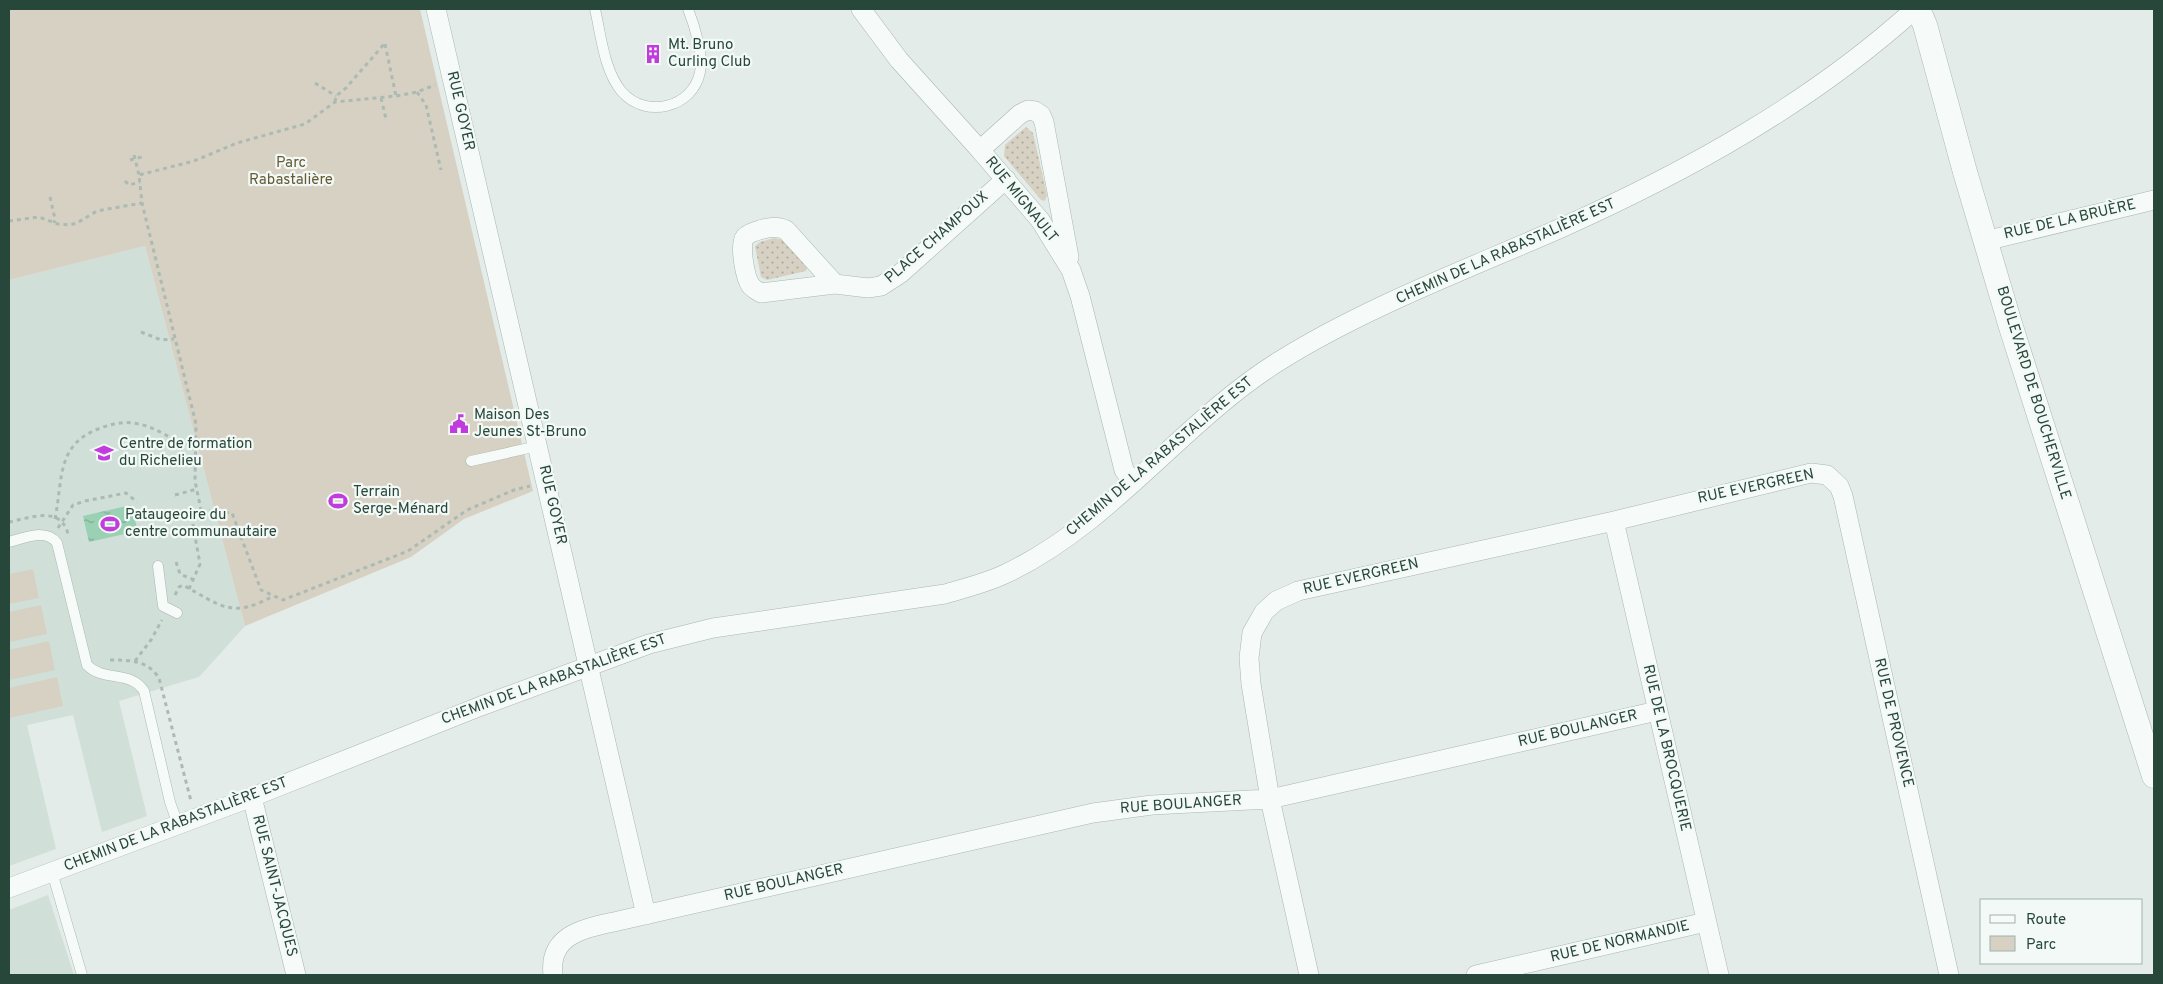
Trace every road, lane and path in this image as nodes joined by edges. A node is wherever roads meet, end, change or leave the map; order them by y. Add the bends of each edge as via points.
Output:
1 (436, 9) edge
2 (595, 9) edge
3 (688, 9) edge
4 (862, 9) edge
5 (1917, 9) edge
6 (315, 83) dead end
7 (440, 83) dead end
8 (417, 92) junction
9 (336, 96) junction
10 (396, 96) junction
11 (381, 98) junction
12 (335, 102) junction
13 (386, 119) dead end
14 (980, 150) junction
15 (134, 157) junction
16 (142, 157) dead end
17 (130, 160) dead end
18 (441, 170) dead end
19 (139, 175) junction
20 (1006, 179) junction
21 (125, 181) dead end
22 (140, 182) junction
23 (50, 198) dead end
24 (2154, 200) edge
25 (142, 203) junction
26 (9, 221) edge
27 (54, 222) junction
28 (1985, 241) junction
29 (1071, 270) junction
30 (835, 284) junction
31 (141, 332) dead end
32 (174, 339) junction
33 (196, 445) junction
34 (538, 446) junction
35 (471, 462) dead end
36 (1828, 475) joint
37 (1133, 483) junction
38 (533, 485) dead end
39 (197, 490) junction
40 (175, 495) dead end
41 (137, 502) dead end
42 (201, 510) junction
43 (56, 518) junction
44 (1614, 521) junction
45 (9, 522) edge
46 (62, 522) junction
47 (52, 537) junction
48 (70, 540) dead end
49 (9, 542) edge
50 (176, 562) dead end
51 (158, 566) dead end
52 (194, 580) junction
53 (189, 589) dead end
54 (195, 592) dead end
55 (273, 596) junction
56 (177, 613) dead end
57 (106, 660) dead end
58 (589, 666) junction
59 (1657, 710) junction
60 (2154, 776) edge
61 (252, 797) junction
62 (1270, 799) junction
63 (191, 801) dead end
64 (178, 825) junction
65 (52, 872) junction
66 (9, 888) edge
67 (646, 915) junction
68 (1706, 922) junction
69 (82, 975) edge
70 (296, 975) edge
71 (552, 975) edge
72 (1309, 975) edge
73 (1476, 975) edge
74 (1719, 975) edge
75 (1949, 975) edge

1 - 34 street, RUE GOYER
2 - 3 lane via 608,64 618,87 634,101 654,108 680,101 698,79 701,58
4 - 14 street, RUE MIGNAULT via 899,60
5 - 28 street, BOULEVARD DE BOUCHERVILLE via 1925,25
5 - 37 street, CHEMIN DE LA RABASTALIÈRE EST via 1806,94 1698,162 1631,196 1401,298 1287,356 1223,401
6 - 9 path
7 - 8 path
8 - 10 path
8 - 18 path via 426,105
9 - 10 path via 385,43
9 - 12 path
10 - 11 path
11 - 12 path
11 - 13 path
12 - 19 path via 305,124 237,143 194,161
14 - 20 street, RUE MIGNAULT
14 - 29 street via 1024,112 1035,110 1041,115
15 - 16 path
15 - 17 path
15 - 19 path
19 - 22 path
20 - 29 street, RUE MIGNAULT via 1040,220
20 - 30 street, PLACE CHAMPOUX via 890,281 868,288
21 - 22 path via 129,185
22 - 25 path
23 - 27 path
24 - 28 street, RUE DE LA BRUÈRE
25 - 27 path via 97,212 68,225
25 - 32 path
26 - 27 path via 39,217
28 - 60 street, BOULEVARD DE BOUCHERVILLE
29 - 37 street, RUE MIGNAULT via 1088,324 1124,470
30 - 30 street, PLACE CHAMPOUX via 783,228 752,232 744,240 742,251 748,278 757,291 765,294
31 - 32 path via 161,340
32 - 33 path via 196,424
33 - 39 path
33 - 43 path via 126,422 84,435 68,451
34 - 35 lane
34 - 58 street, RUE GOYER
36 - 44 street, RUE EVERGREEN via 1810,473 1789,477
36 - 75 street, RUE DE PROVENCE via 1839,486 1843,496
37 - 58 street, CHEMIN DE LA RABASTALIÈRE EST via 1058,542 1014,569 980,584 929,597 691,632
38 - 55 path via 467,510 408,551 282,600
39 - 40 path
39 - 42 path
41 - 46 path via 126,493 85,501 73,506
42 - 52 path via 191,514 200,558
42 - 55 path via 232,513 261,590
43 - 45 path via 40,515
43 - 46 path
43 - 47 path
44 - 59 street, RUE DE LA BROCQUERIE
44 - 62 street, RUE EVERGREEN via 1298,591 1276,601 1255,626 1249,650 1251,684
46 - 47 path
46 - 48 path
47 - 49 lane via 40,535
47 - 64 lane via 59,547 87,665 98,673 130,678 144,691
50 - 52 path via 180,574
51 - 56 lane via 163,606
52 - 53 path
54 - 55 path via 237,610
57 - 63 path via 140,662 160,678
58 - 61 street, CHEMIN DE LA RABASTALIÈRE EST
58 - 67 street, RUE GOYER
59 - 62 street, RUE BOULANGER
59 - 68 street, RUE DE LA BROCQUERIE
61 - 64 street, CHEMIN DE LA RABASTALIÈRE EST
61 - 70 street, RUE SAINT-JACQUES
62 - 67 street, RUE BOULANGER via 1152,805 1092,813
62 - 72 street, RUE EVERGREEN
64 - 65 street, CHEMIN DE LA RABASTALIÈRE EST
65 - 66 street, CHEMIN DE LA RABASTALIÈRE EST
65 - 69 lane
67 - 71 street, RUE BOULANGER via 572,934 555,953
68 - 73 street, RUE DE NORMANDIE
68 - 74 street, RUE DE LA BROCQUERIE

